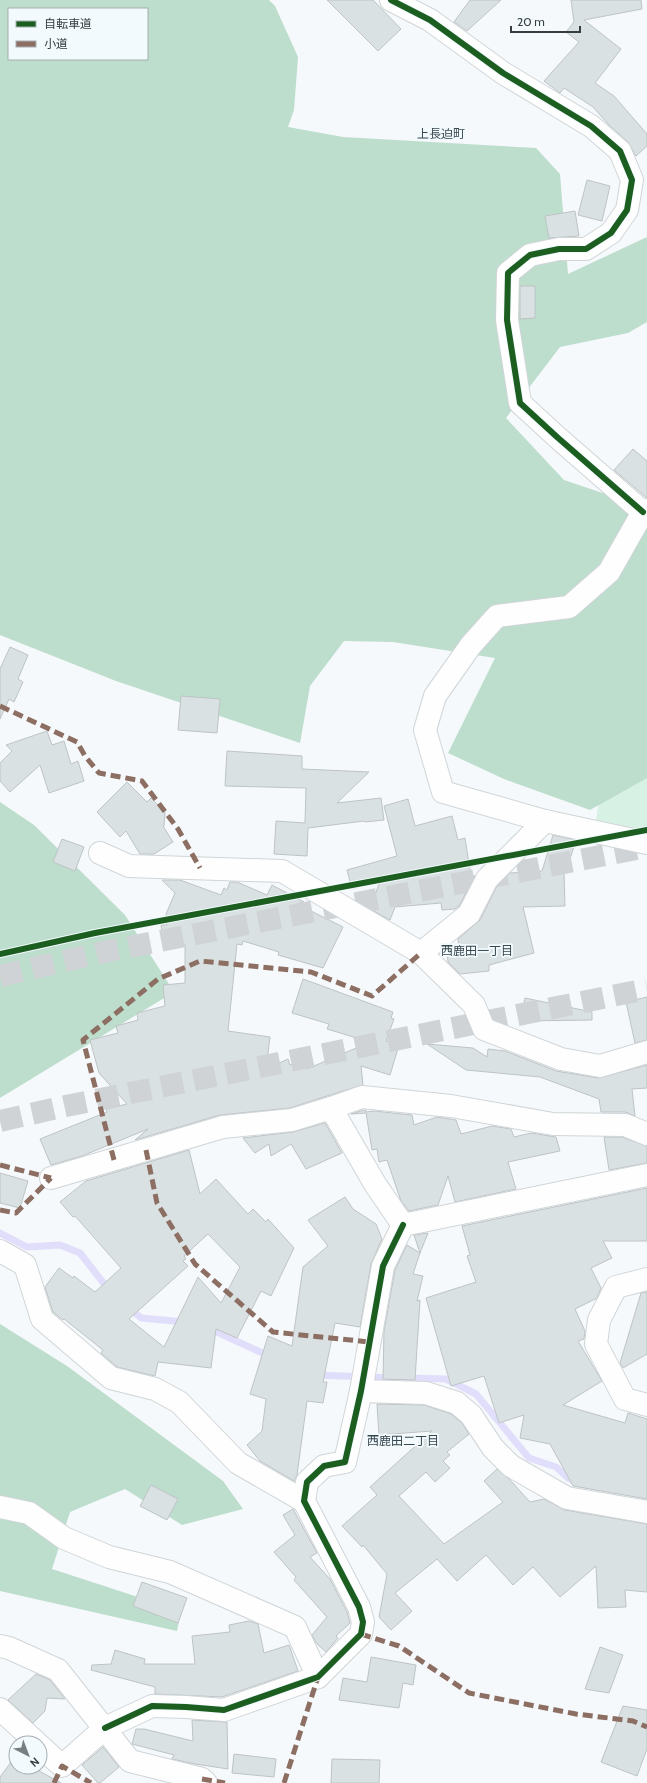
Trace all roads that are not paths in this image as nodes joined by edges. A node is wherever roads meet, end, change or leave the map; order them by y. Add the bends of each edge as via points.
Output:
1 (391, 0) edge
2 (645, 511) edge
3 (545, 821) junction
4 (647, 843) edge
5 (100, 853) dead end
6 (421, 953) junction
7 (647, 1052) edge
8 (331, 1108) junction
9 (647, 1134) edge
10 (647, 1175) edge
11 (51, 1178) dead end
12 (403, 1225) junction
13 (0, 1251) edge
14 (647, 1279) edge
15 (361, 1391) junction
16 (647, 1405) edge
17 (304, 1501) junction
18 (0, 1507) edge
19 (647, 1512) edge
20 (0, 1646) edge
21 (318, 1677) junction
22 (0, 1709) edge
23 (105, 1728) junction
24 (28, 1735) edge
25 (48, 1753) edge
26 (206, 1783) edge

1 - 2 street via 430,20 503,73 591,126 620,151 632,180 627,210 611,233 586,249 560,249 530,255 508,274 507,320 520,403
2 - 3 street via 609,572 569,607 498,616 471,645 436,696 431,709 425,730 444,792
3 - 4 street
3 - 6 street via 487,879 469,914
5 - 6 street via 129,866 282,871
6 - 7 street via 474,1005 484,1029 561,1059 600,1066
8 - 9 street via 362,1097 451,1106 553,1124 624,1124
8 - 11 street via 292,1120 223,1127
8 - 12 street via 375,1184
10 - 12 street
12 - 15 street via 383,1266
13 - 17 street via 25,1265 42,1319 111,1378 155,1389 179,1402 238,1463
14 - 16 street via 616,1288 599,1320 596,1344 626,1399
15 - 17 street via 345,1462 324,1466 306,1482
15 - 19 street via 426,1393 457,1403 471,1415 493,1448 511,1466 567,1498
17 - 21 street via 359,1607 363,1622 361,1634
18 - 21 street via 29,1513 64,1538 109,1557 170,1572 294,1627
20 - 23 street via 58,1670
21 - 23 street via 224,1710 152,1706
22 - 24 street
23 - 25 street via 62,1766
23 - 26 street via 130,1760 202,1779

